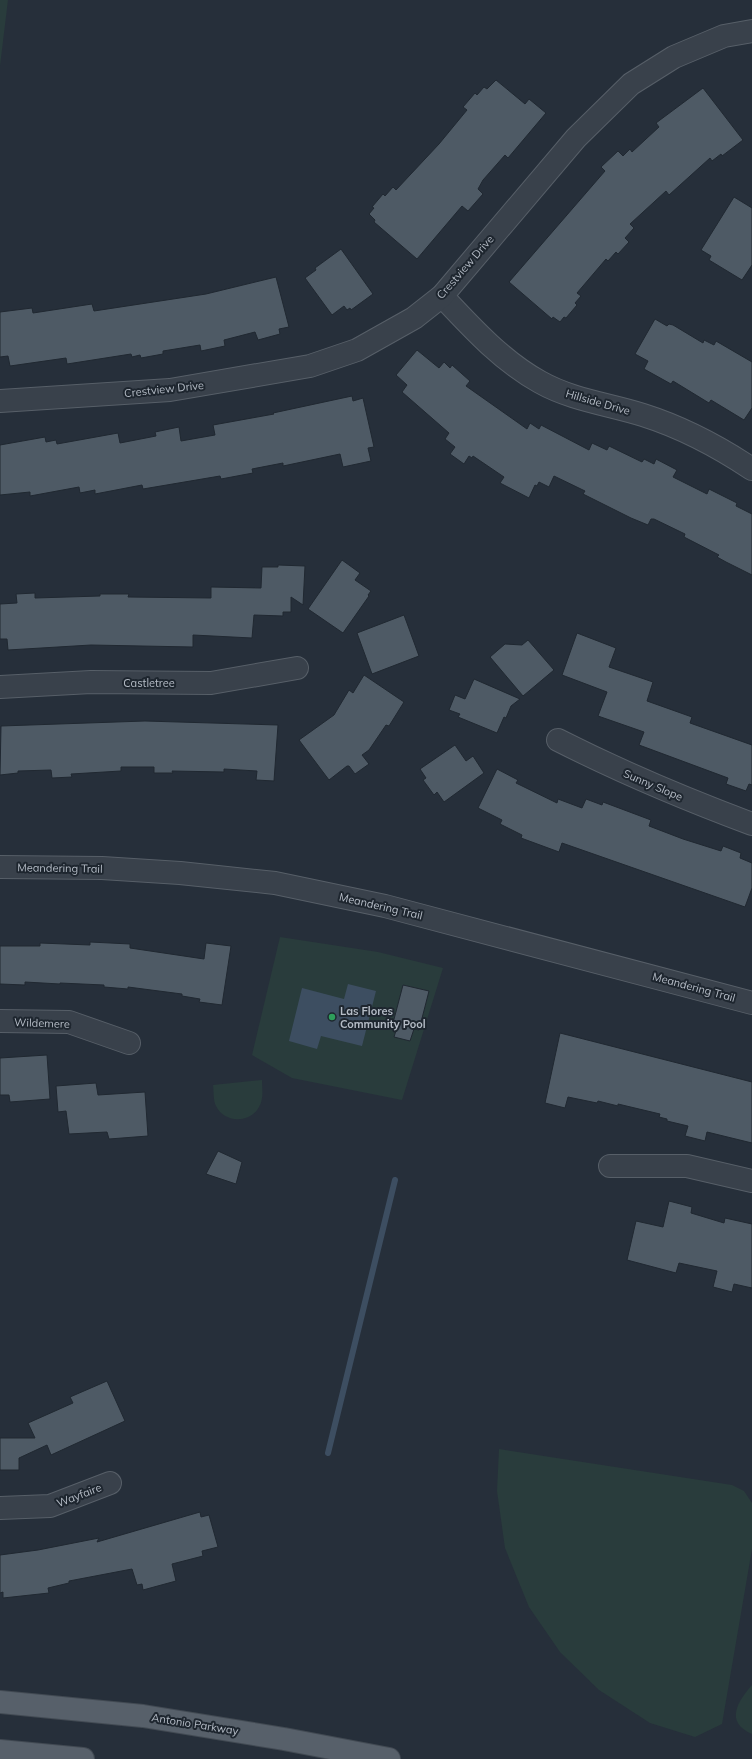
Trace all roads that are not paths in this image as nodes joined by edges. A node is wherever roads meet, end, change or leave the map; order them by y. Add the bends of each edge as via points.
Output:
1 (752, 31) edge
2 (442, 296) junction
3 (0, 401) edge
4 (752, 469) edge
5 (297, 668) dead end
6 (0, 687) edge
7 (558, 740) dead end
8 (752, 824) edge
9 (0, 867) edge
10 (752, 1002) edge
11 (0, 1021) edge
12 (129, 1043) dead end
13 (610, 1166) dead end
14 (752, 1181) edge
15 (110, 1483) dead end
16 (0, 1508) edge
17 (0, 1702) edge
18 (0, 1751) edge
19 (83, 1759) edge
20 (389, 1759) edge

1 - 2 street, Crestview Drive via 724,36 674,57 631,84 576,138
2 - 3 street, Crestview Drive via 414,318 357,350 310,366 170,390
2 - 4 street, Hillside Drive via 478,333 516,366 540,382 576,398 644,415 677,428
5 - 6 street, Castletree via 211,683 92,682
7 - 8 street, Sunny Slope via 681,797
9 - 10 street, Meandering Trail via 102,868 275,883 385,906
11 - 12 street, Wildemere via 69,1022
13 - 14 street via 687,1166
15 - 16 street, Wayfaire via 50,1506
17 - 20 main road, Antonio Parkway via 143,1716
18 - 19 main road

